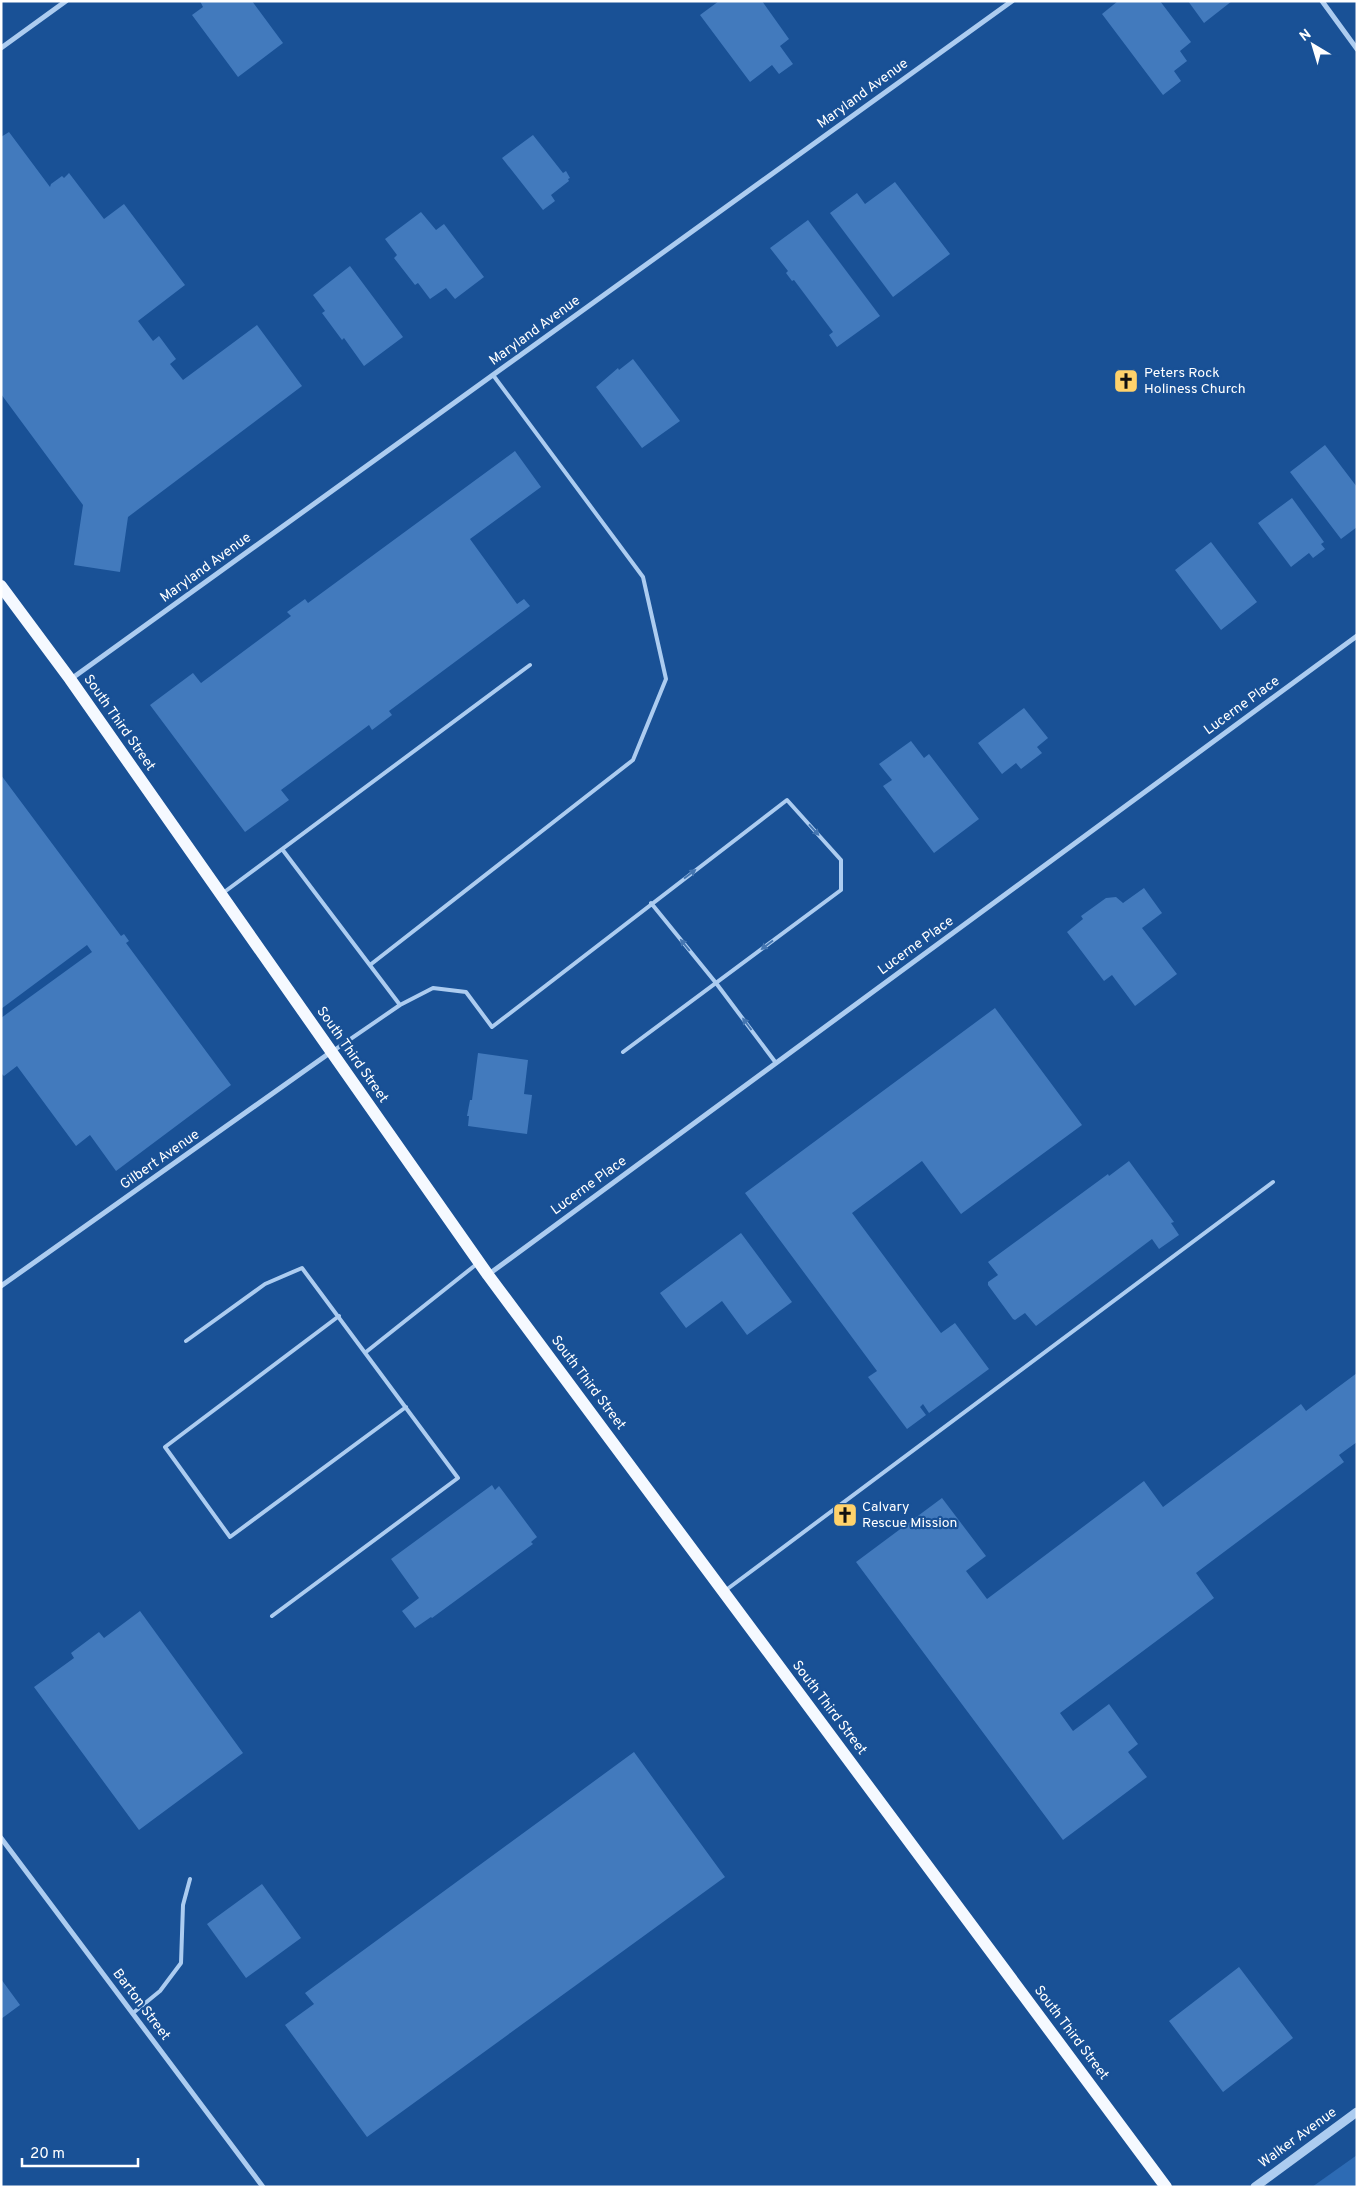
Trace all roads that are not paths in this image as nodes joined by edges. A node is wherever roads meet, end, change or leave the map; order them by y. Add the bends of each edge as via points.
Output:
1 (66, 1) edge
2 (1012, 1) edge
3 (1322, 1) edge
4 (1, 48) edge
5 (1357, 49) edge
6 (493, 375) junction
7 (1, 586) edge
8 (1357, 636) edge
9 (530, 665) dead end
10 (70, 679) junction
11 (282, 849) junction
12 (221, 895) junction
13 (651, 903) junction
14 (370, 965) junction
15 (716, 983) junction
16 (400, 1005) junction
17 (331, 1052) junction
18 (623, 1052) dead end
19 (776, 1063) junction
20 (1273, 1182) dead end
21 (480, 1262) junction
22 (488, 1274) junction
23 (1, 1286) edge
24 (339, 1316) junction
25 (186, 1341) dead end
26 (366, 1352) junction
27 (406, 1407) junction
28 (724, 1592) junction
29 (272, 1616) dead end
30 (1, 1838) edge
31 (190, 1879) dead end
32 (133, 2013) junction
33 (1357, 2112) edge
34 (263, 2187) edge
35 (1166, 2187) edge
36 (1255, 2187) edge

1 - 4 street
2 - 6 street, Maryland Avenue
3 - 5 street
6 - 10 street, Maryland Avenue
6 - 14 lane via 643,576 666,678 634,760
7 - 10 main road, South Third Street
8 - 19 street, Lucerne Place
9 - 11 lane
10 - 12 main road, South Third Street
11 - 12 lane
11 - 14 lane
12 - 17 main road, South Third Street
15 -> 13 lane
13 -> 15 lane via 787,800 841,860 841,890
13 - 16 lane via 492,1027 466,992 433,988
14 - 16 lane
15 - 18 lane
19 -> 15 lane
16 - 17 lane
17 - 21 main road, South Third Street
17 - 23 street, Gilbert Avenue
19 - 22 street, Lucerne Place
20 - 28 lane
21 - 22 main road, South Third Street
21 - 26 lane
22 - 28 main road, South Third Street
24 - 25 lane via 302,1268 265,1284
24 - 26 lane
24 - 27 lane via 164,1447 230,1536
26 - 27 lane
27 - 29 lane via 458,1478
28 - 35 main road, South Third Street
30 - 32 street, Barton Street
31 - 32 lane via 183,1905 181,1963 160,1992
32 - 34 street, Barton Street
33 - 36 street, Walker Avenue

